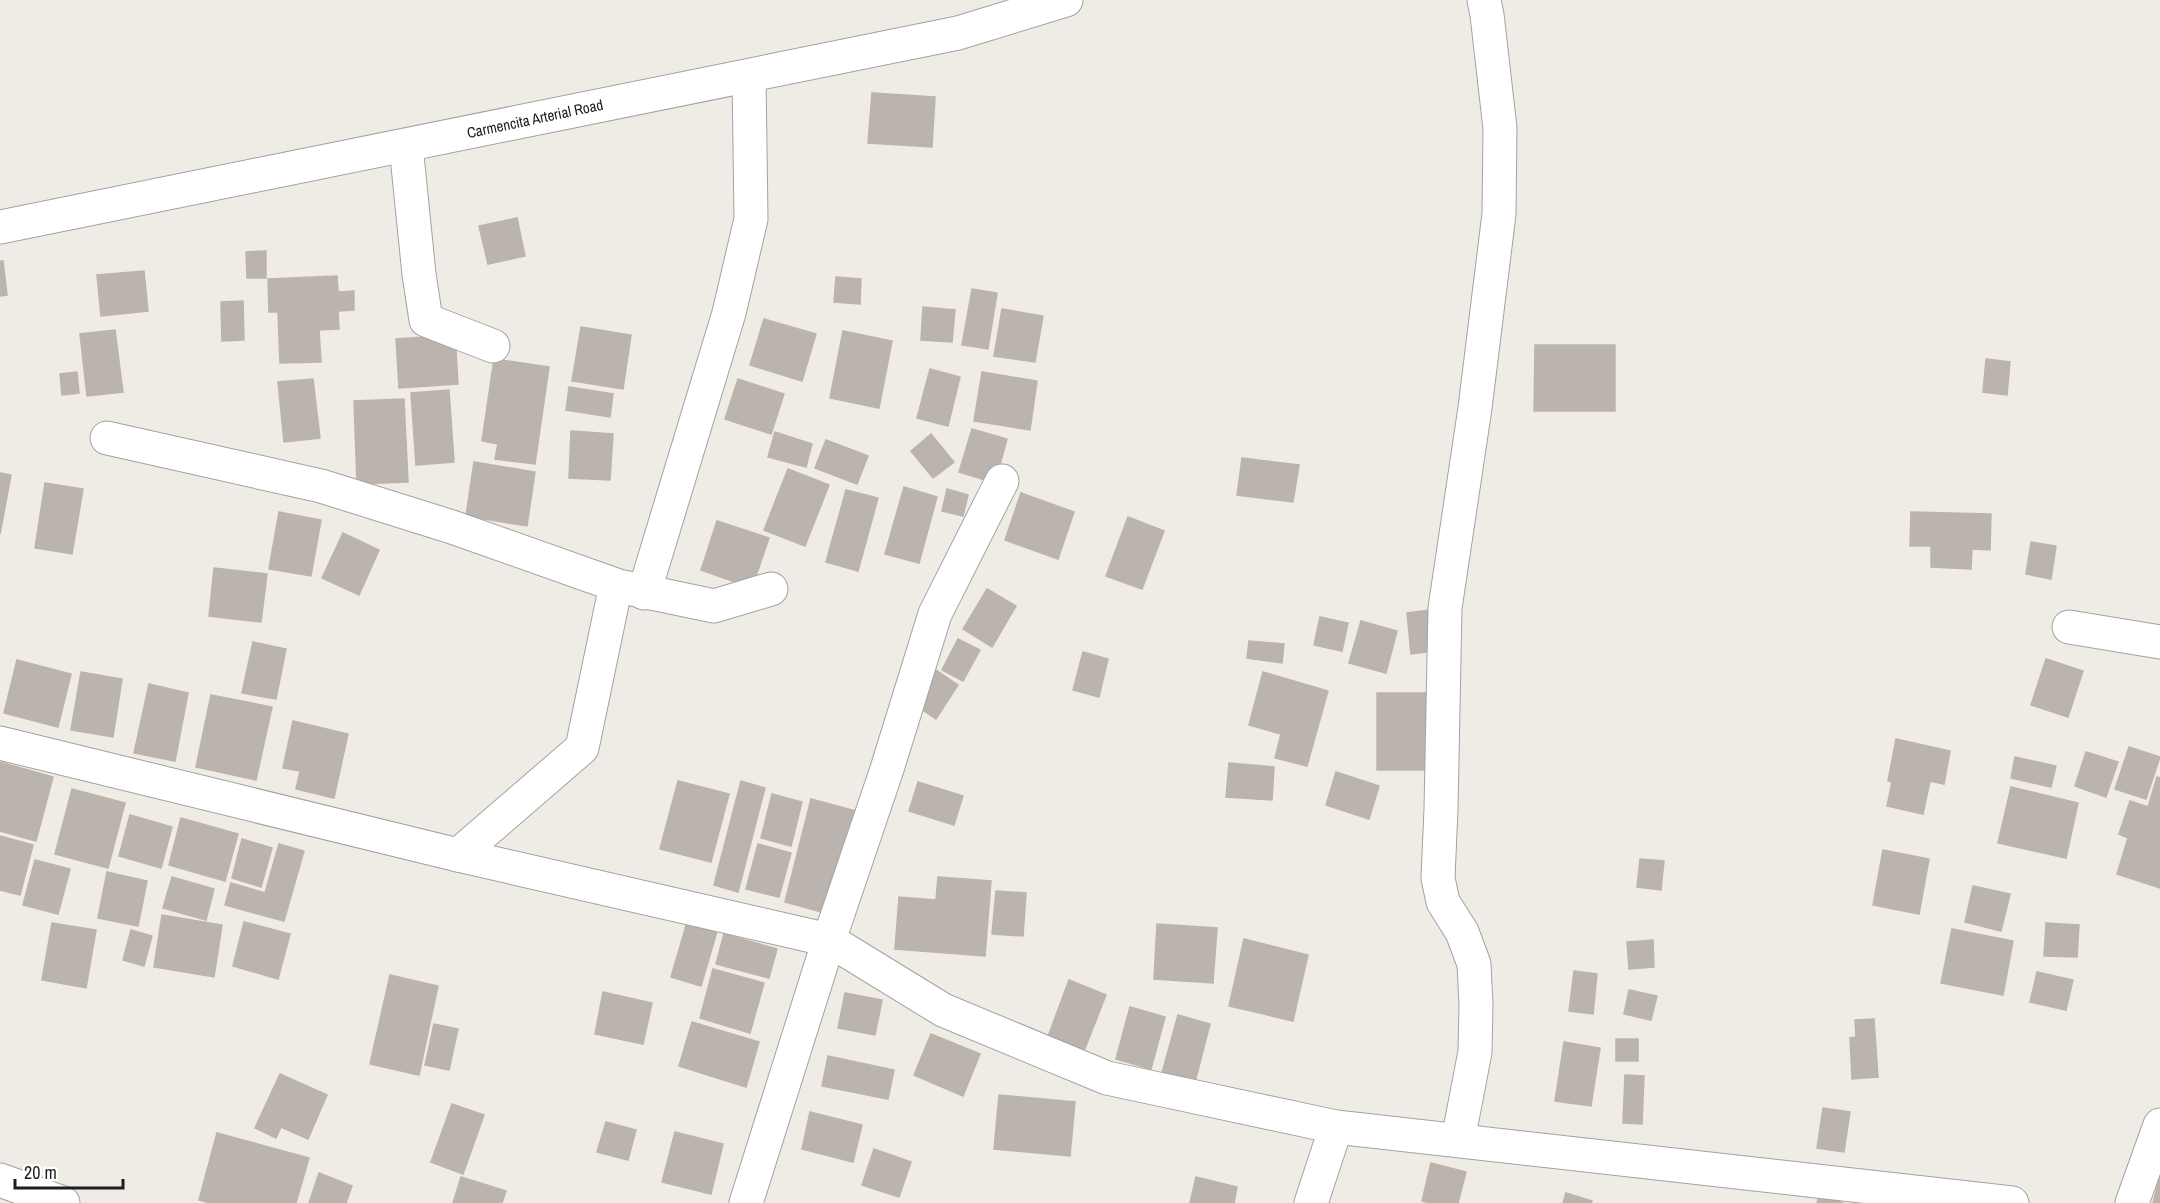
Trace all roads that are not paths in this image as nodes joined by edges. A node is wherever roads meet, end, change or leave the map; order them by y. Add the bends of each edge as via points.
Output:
1 (1066, 0) edge
2 (1484, 0) edge
3 (748, 76) junction
4 (406, 146) junction
5 (0, 227) edge
6 (493, 346) dead end
7 (107, 438) dead end
8 (1002, 481) dead end
9 (630, 589) junction
10 (771, 589) dead end
11 (2069, 627) dead end
12 (2160, 642) edge
13 (0, 743) edge
14 (458, 855) junction
15 (830, 940) junction
16 (2160, 1125) edge
17 (1335, 1127) junction
18 (1458, 1140) junction
19 (0, 1180) edge
20 (1793, 1191) edge
21 (63, 1203) edge
22 (746, 1203) edge
23 (1311, 1203) edge
24 (2012, 1203) edge
25 (2132, 1203) edge

1 - 3 street, Carmencita Arterial Road via 958,33
2 - 18 street via 1500,128 1499,214 1445,608 1438,878 1443,902 1462,932 1474,964 1475,1052
3 - 4 street, Carmencita Arterial Road
3 - 9 street via 751,219 729,313
4 - 5 street, Carmencita Arterial Road
4 - 6 street via 426,320
7 - 9 street via 321,486
8 - 15 street via 935,614
9 - 10 street via 714,606
9 - 14 street via 582,748
11 - 12 street
13 - 14 street
14 - 15 street
15 - 17 street via 943,1010 1107,1078
15 - 22 street
16 - 25 street
17 - 18 street
17 - 23 street
18 - 20 street
19 - 21 street
20 - 24 street

